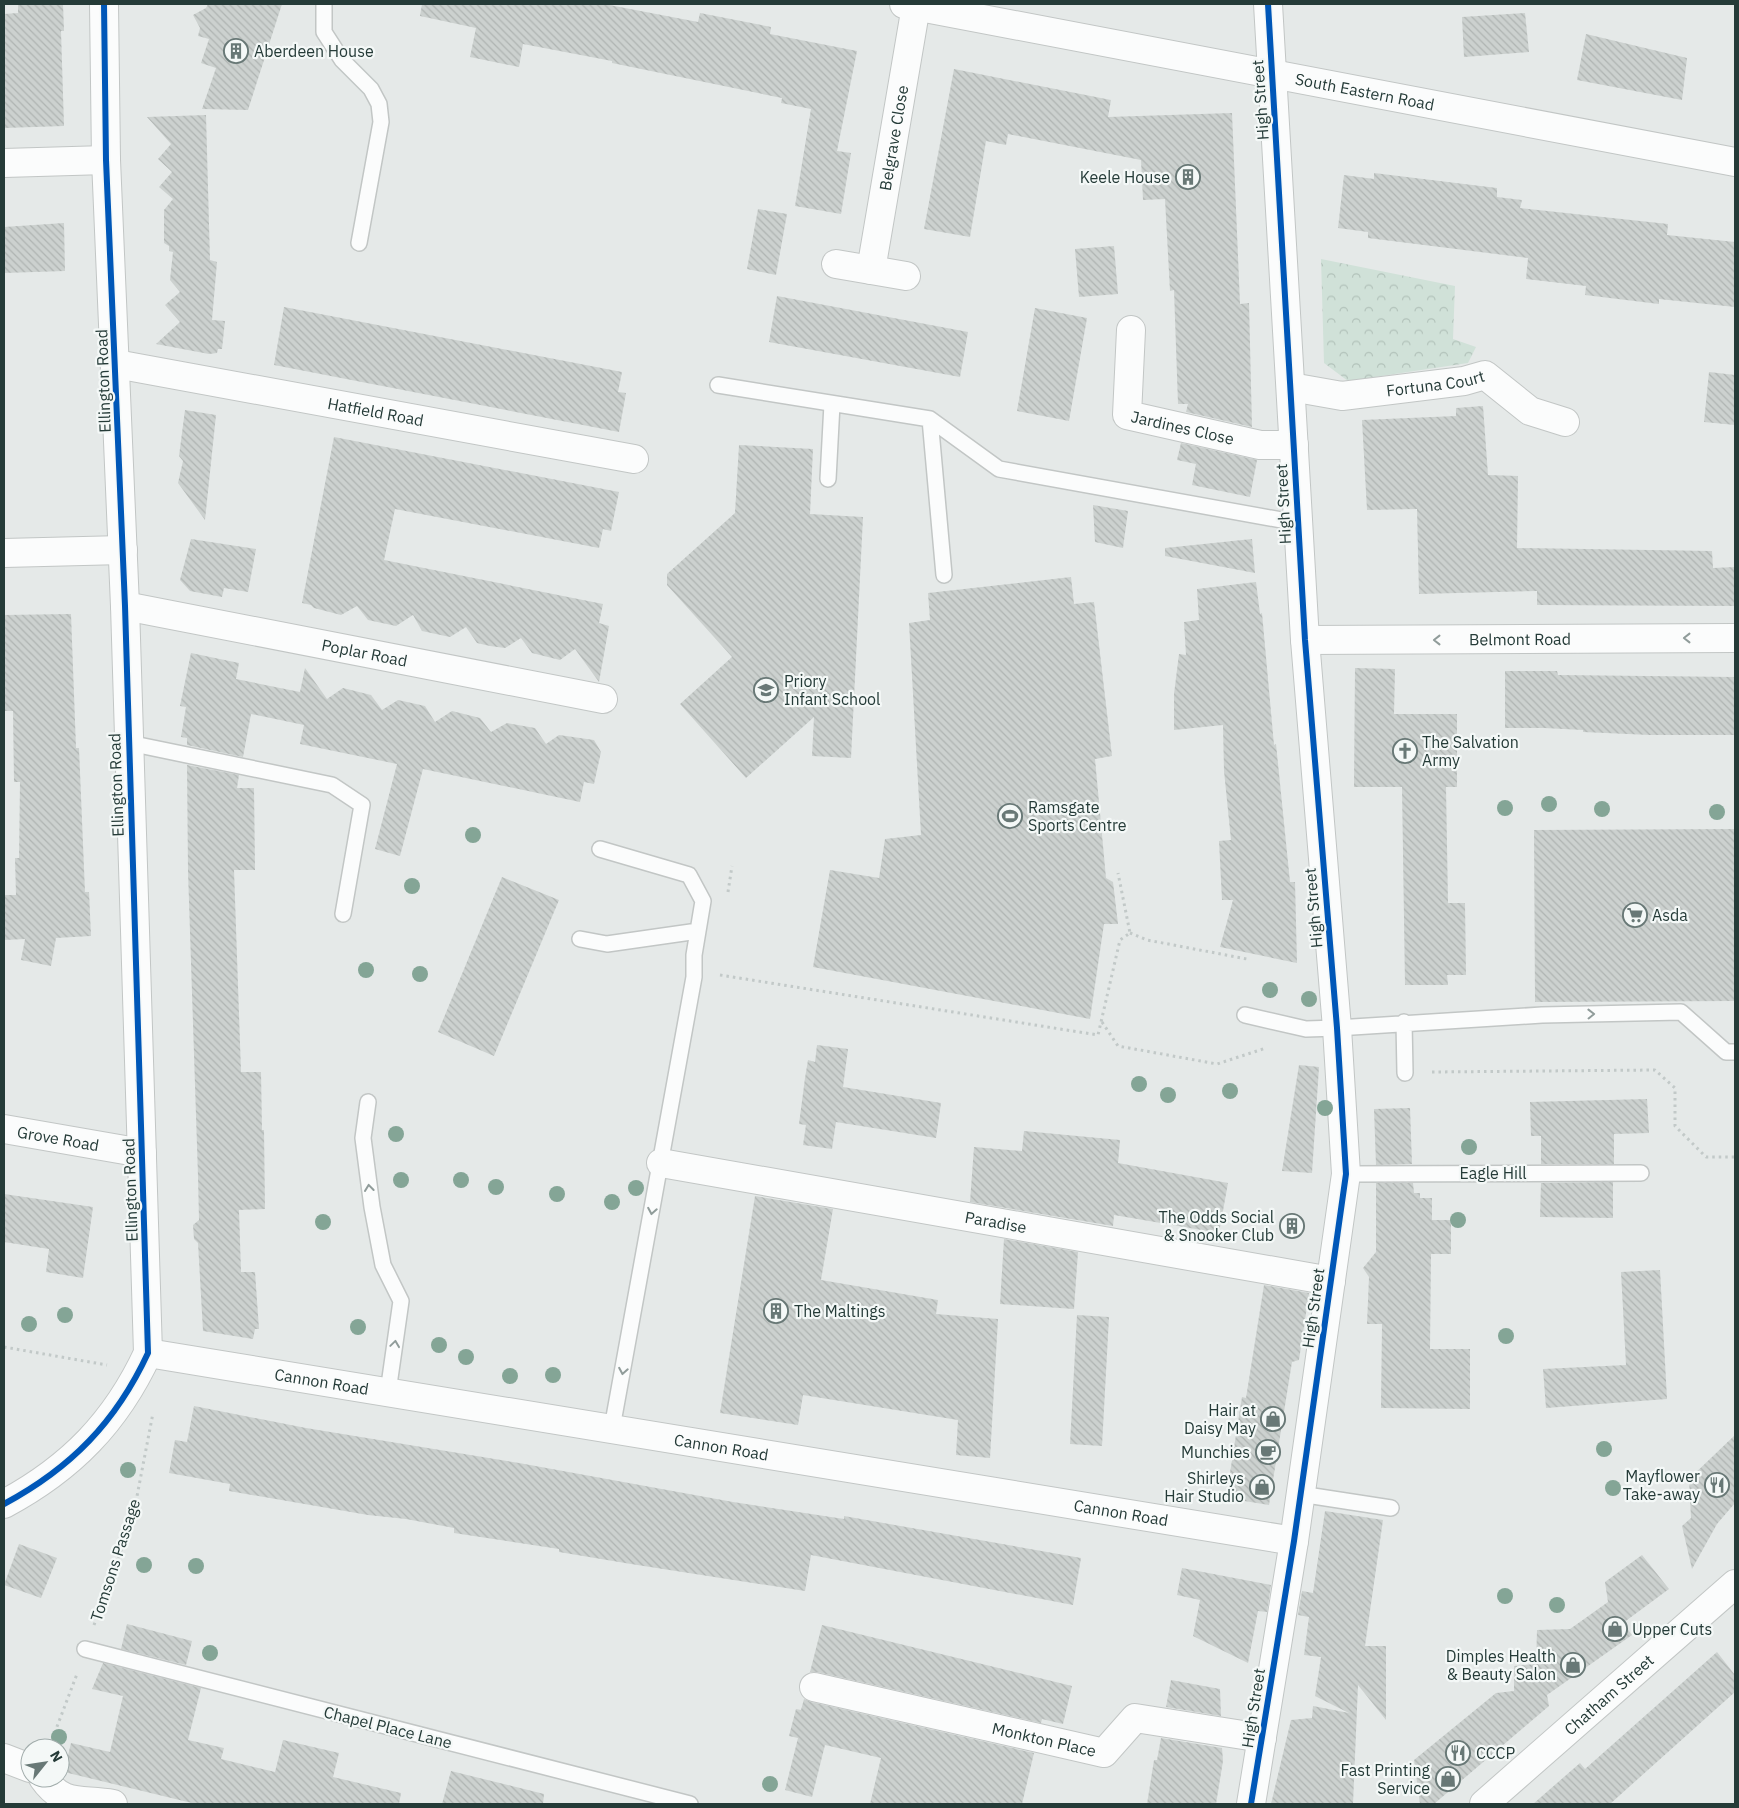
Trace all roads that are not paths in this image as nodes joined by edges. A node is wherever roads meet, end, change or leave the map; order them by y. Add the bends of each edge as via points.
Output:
1 (104, 4) edge
2 (324, 4) edge
3 (1268, 4) edge
4 (910, 5) edge
5 (1271, 74) junction
6 (106, 160) junction
7 (1735, 162) edge
8 (4, 163) edge
9 (359, 243) dead end
10 (836, 264) dead end
11 (871, 270) junction
12 (906, 276) dead end
13 (1131, 330) dead end
14 (116, 364) junction
15 (718, 385) dead end
16 (1291, 387) junction
17 (832, 404) junction
18 (930, 419) junction
19 (1566, 422) dead end
20 (1294, 446) junction
21 (634, 459) dead end
22 (828, 479) dead end
23 (1298, 523) junction
24 (123, 550) junction
25 (4, 553) edge
26 (944, 576) dead end
27 (125, 606) junction
28 (1735, 638) edge
29 (1305, 640) junction
30 (603, 699) dead end
31 (129, 743) junction
32 (600, 849) dead end
33 (343, 914) dead end
34 (698, 931) junction
35 (580, 938) dead end
36 (1245, 1015) dead end
37 (1404, 1022) junction
38 (1337, 1028) junction
39 (1731, 1052) edge
40 (1405, 1072) road end
41 (368, 1102) dead end
42 (4, 1129) edge
43 (142, 1153) junction
44 (661, 1163) junction
45 (1641, 1173) dead end
46 (1346, 1174) junction
47 (1331, 1281) junction
48 (144, 1362) junction
49 (388, 1392) junction
50 (612, 1428) junction
51 (1300, 1494) junction
52 (4, 1504) edge
53 (1391, 1508) dead end
54 (1294, 1541) junction
55 (1735, 1584) edge
56 (85, 1649) road end
57 (814, 1687) dead end
58 (1262, 1738) junction
59 (4, 1758) edge
60 (20, 1764) edge
61 (50, 1788) edge
62 (113, 1804) edge
63 (690, 1804) edge
64 (1251, 1804) edge
65 (1484, 1804) edge

1 - 6 street, Ellington Road
2 - 9 lane via 324,32 342,60 372,89 379,104 381,122
3 - 5 street, High Street
4 - 5 street, South Eastern Road
4 - 11 street, Belgrave Close
5 - 7 street, South Eastern Road
5 - 16 street, High Street
6 - 8 street
6 - 14 street, Ellington Road
10 - 11 street
11 - 12 street
13 - 20 street, Jardines Close via 1127,416 1260,445
14 - 21 street, Hatfield Road
14 - 24 street, Ellington Road
15 - 17 lane
16 - 19 street, Fortuna Court via 1342,396 1464,381 1485,375 1530,411
16 - 20 street, High Street
17 - 18 lane
17 - 22 lane
18 - 23 lane via 999,469
18 - 26 lane
20 - 23 street, High Street
23 - 29 street, High Street
24 - 25 street
24 - 27 street, Ellington Road
27 - 30 street, Poplar Road
27 - 31 street, Ellington Road
28 -> 29 street, Belmont Road
29 - 38 street, High Street
31 - 33 lane via 332,785 362,805
31 - 43 street, Ellington Road
32 - 34 lane via 689,875 703,901
34 - 35 lane via 607,944
34 - 44 lane via 694,977
36 - 38 lane via 1306,1028
37 - 38 lane
37 -> 39 lane via 1681,1012
37 - 40 lane
38 - 46 street, High Street
49 -> 41 lane via 401,1301 383,1265 372,1207 363,1138
42 - 43 street, Grove Road
43 - 48 street, Ellington Road
44 - 47 street, Paradise
44 -> 50 lane
45 - 46 lane, Eagle Hill
46 - 47 street, High Street
47 - 51 street, High Street
48 - 49 street, Cannon Road
48 - 52 street via 119,1404 89,1443 49,1478
49 - 50 street, Cannon Road
50 - 54 street, Cannon Road
51 - 53 lane
51 - 54 street, High Street
54 - 58 street, High Street
55 - 65 street, Chatham Street
56 - 63 lane, Chapel Place Lane
57 - 58 street, Monkton Place via 1104,1753 1135,1718
58 - 64 street, High Street
59 - 60 street
61 - 62 street via 83,1803

